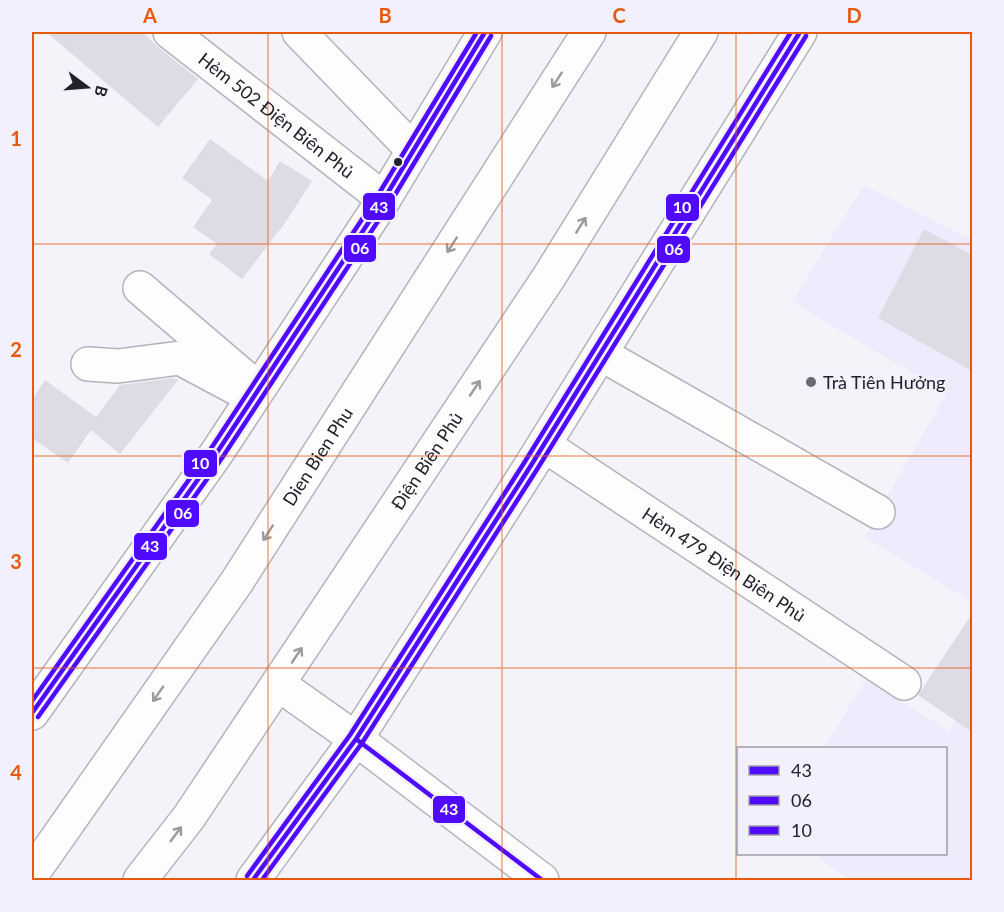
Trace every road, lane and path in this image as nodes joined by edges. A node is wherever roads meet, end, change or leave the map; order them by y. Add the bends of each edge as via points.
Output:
1 (170, 32) edge
2 (299, 32) edge
3 (485, 32) edge
4 (589, 32) edge
5 (701, 32) edge
6 (800, 32) edge
7 (413, 150) junction
8 (384, 199) junction
9 (140, 288) dead end
10 (601, 354) junction
11 (88, 364) dead end
12 (256, 393) junction
13 (544, 445) junction
14 (878, 512) dead end
15 (904, 683) dead end
16 (278, 684) junction
17 (33, 709) edge
18 (356, 739) junction
19 (32, 874) edge
20 (140, 880) edge
21 (253, 880) edge
22 (542, 880) edge

1 - 8 main road, Hẻm 502 Điện Biên Phủ
2 - 7 main road
3 - 7 main road
4 -> 19 main road, Dien Bien Phu via 236,583
16 -> 5 main road, Điện Biên Phủ via 549,277
6 - 10 main road
7 - 8 main road
8 - 12 main road
9 - 12 main road
10 - 13 main road
10 - 14 main road
11 - 12 main road via 118,366 180,357
12 - 17 main road
13 - 15 main road, Hẻm 479 Điện Biên Phủ
13 - 18 main road
16 - 18 main road
20 -> 16 main road, Điện Biên Phủ via 189,818
18 - 21 main road
18 - 22 main road

